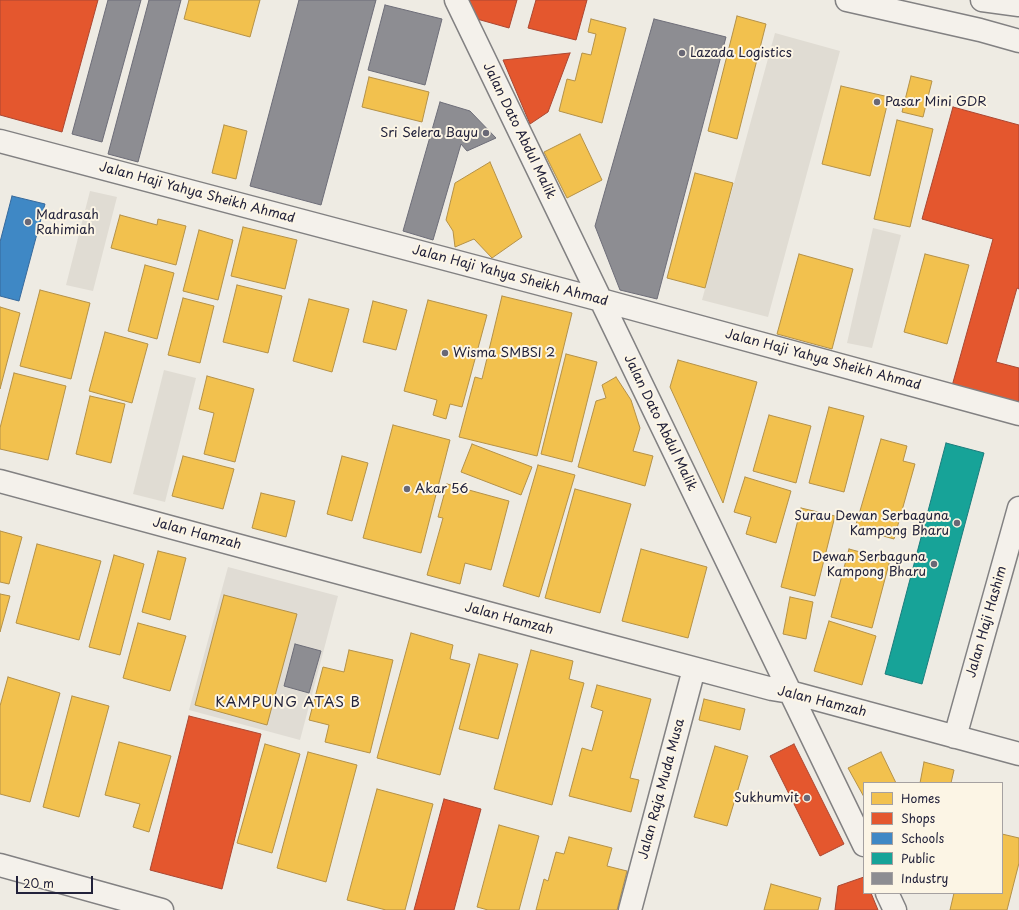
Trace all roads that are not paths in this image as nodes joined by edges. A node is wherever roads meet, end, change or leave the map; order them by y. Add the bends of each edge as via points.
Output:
1 (456, 0) edge
2 (850, 0) edge
3 (982, 0) edge
4 (1019, 6) edge
5 (1019, 41) edge
6 (0, 141) edge
7 (601, 300) junction
8 (1019, 414) edge
9 (0, 481) edge
10 (1019, 508) edge
11 (694, 669) junction
12 (790, 692) junction
13 (955, 737) junction
14 (1019, 754) edge
15 (863, 843) edge
16 (0, 865) edge
17 (887, 894) edge
18 (162, 910) edge
19 (630, 910) edge
20 (895, 910) edge

1 - 7 street, Jalan Dato Abdul Malik
2 - 5 street
3 - 4 street
6 - 7 street, Jalan Haji Yahya Sheikh Ahmad
7 - 8 street, Jalan Haji Yahya Sheikh Ahmad
7 - 12 street, Jalan Dato Abdul Malik
9 - 11 street, Jalan Hamzah
10 - 13 street, Jalan Haji Hashim
11 - 12 street, Jalan Hamzah
11 - 19 street, Jalan Raja Muda Musa
12 - 13 street, Jalan Hamzah
12 - 15 street, Jalan Dato Abdul Malik
13 - 14 street, Jalan Hamzah
16 - 18 street
17 - 20 street

